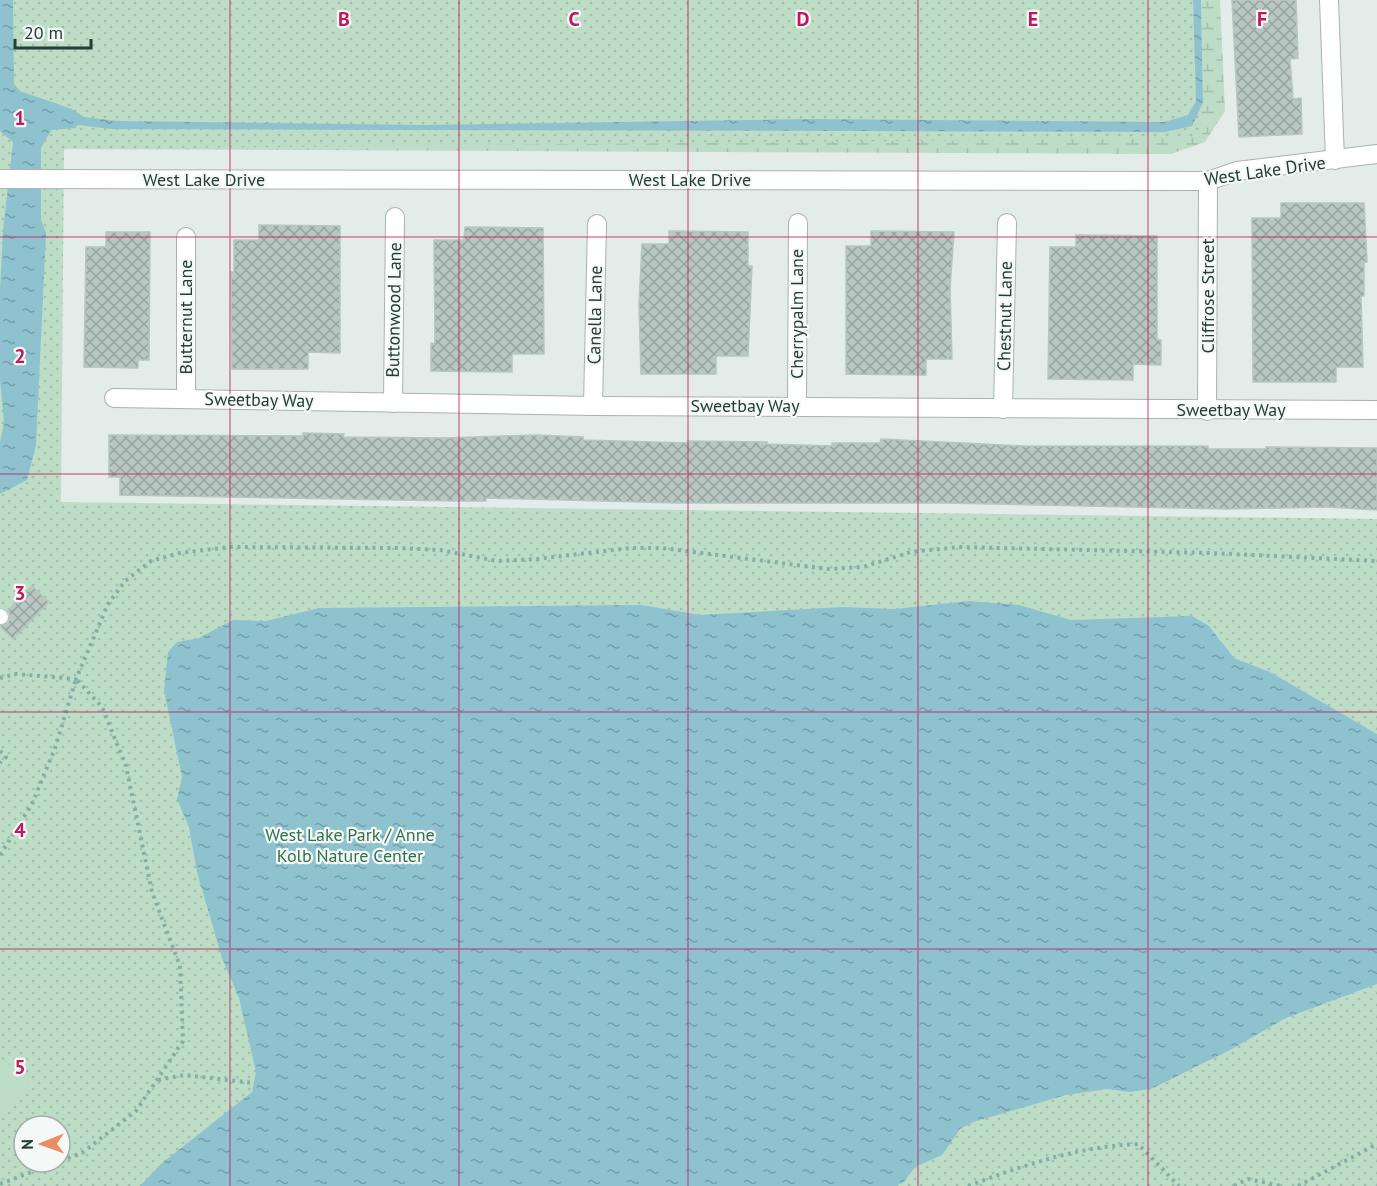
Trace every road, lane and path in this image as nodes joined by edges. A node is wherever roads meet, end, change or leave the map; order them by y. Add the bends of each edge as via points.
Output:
1 (1329, 0) edge
2 (1377, 154) edge
3 (1335, 160) junction
4 (0, 179) edge
5 (1209, 181) junction
6 (395, 217) dead end
7 (798, 223) dead end
8 (1006, 223) dead end
9 (597, 224) dead end
10 (186, 237) dead end
11 (114, 398) dead end
12 (186, 398) junction
13 (393, 403) junction
14 (593, 406) junction
15 (797, 406) junction
16 (1002, 410) junction
17 (1377, 410) edge
18 (1207, 411) junction
19 (1377, 561) edge
20 (0, 678) edge
21 (75, 679) junction
22 (0, 751) edge
23 (0, 763) edge
24 (0, 855) edge
25 (157, 1080) junction
26 (254, 1083) dead end
27 (1377, 1144) edge
28 (72, 1157) edge
29 (27, 1174) edge
30 (0, 1184) edge
31 (968, 1186) edge
32 (1179, 1186) edge
33 (1234, 1186) edge
34 (1281, 1186) edge
35 (1298, 1186) edge

1 - 3 street
2 - 3 street, West Lake Drive
3 - 5 street, West Lake Drive via 1237,171
4 - 5 street, West Lake Drive
5 - 18 street, Cliffrose Street
6 - 13 street, Buttonwood Lane
7 - 15 street, Cherrypalm Lane
8 - 16 street, Chestnut Lane
9 - 14 street, Canella Lane
10 - 12 street, Butternut Lane
11 - 12 street, Sweetbay Way
12 - 13 street, Sweetbay Way
13 - 14 street, Sweetbay Way
14 - 15 street, Sweetbay Way
15 - 16 street, Sweetbay Way
16 - 18 street, Sweetbay Way
17 - 18 street, Sweetbay Way
19 - 21 path via 959,547 911,552 863,567 828,569 662,548 497,561 440,550 230,547 151,561 125,581 108,604
20 - 21 path via 16,674
21 - 24 path via 55,748 32,804
21 - 25 path via 102,707 126,766 152,892 180,966 183,1041
22 - 23 path via 6,757
25 - 26 path via 184,1075
25 - 28 path via 136,1111
27 - 35 path
29 - 30 path
31 - 32 path via 1042,1158 1101,1145 1138,1144
33 - 34 path via 1248,1179

